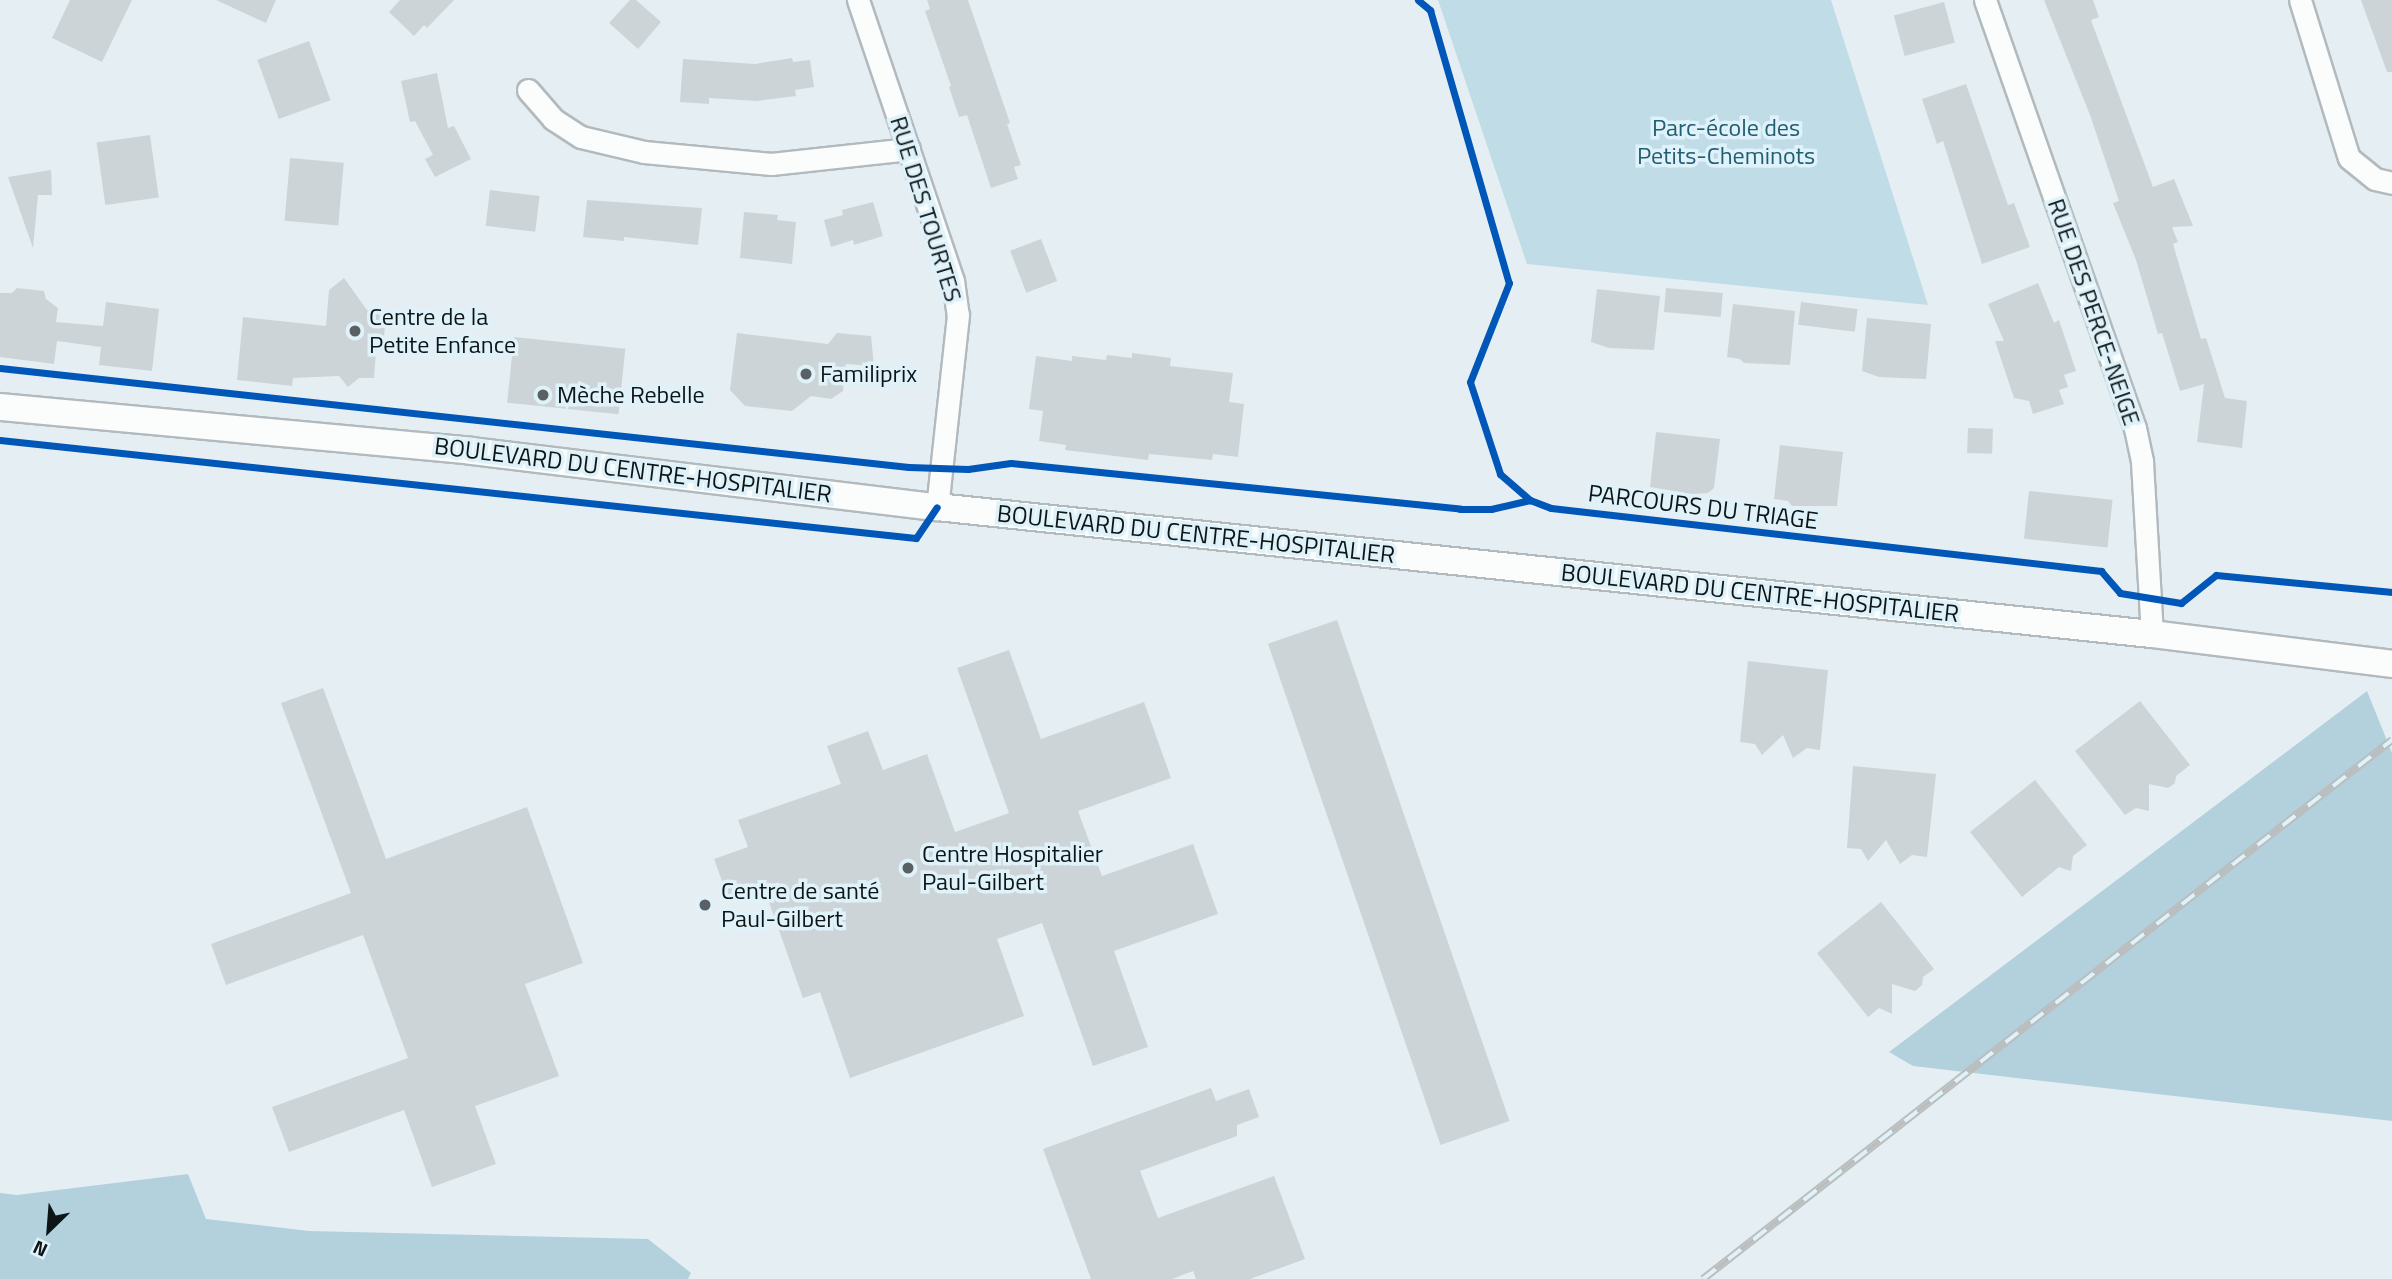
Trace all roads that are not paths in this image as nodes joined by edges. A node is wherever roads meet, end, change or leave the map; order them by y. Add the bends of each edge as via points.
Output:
1 (859, 0) edge
2 (1985, 0) edge
3 (2300, 0) edge
4 (528, 90) dead end
5 (909, 149) junction
6 (2392, 183) edge
7 (0, 407) edge
8 (937, 507) junction
9 (2152, 634) junction
10 (2392, 664) edge

1 - 5 street, RUE DES TOURTES
2 - 9 street, RUE DES PERCE-NEIGE via 2135,428 2143,462
3 - 6 street via 2349,158 2375,179
4 - 5 street via 553,119 581,137 644,152 771,164
5 - 8 street, RUE DES TOURTES via 953,281 958,315
7 - 8 street, BOULEVARD DU CENTRE-HOSPITALIER via 458,450
8 - 9 street, BOULEVARD DU CENTRE-HOSPITALIER
9 - 10 street, BOULEVARD DU CENTRE-HOSPITALIER

